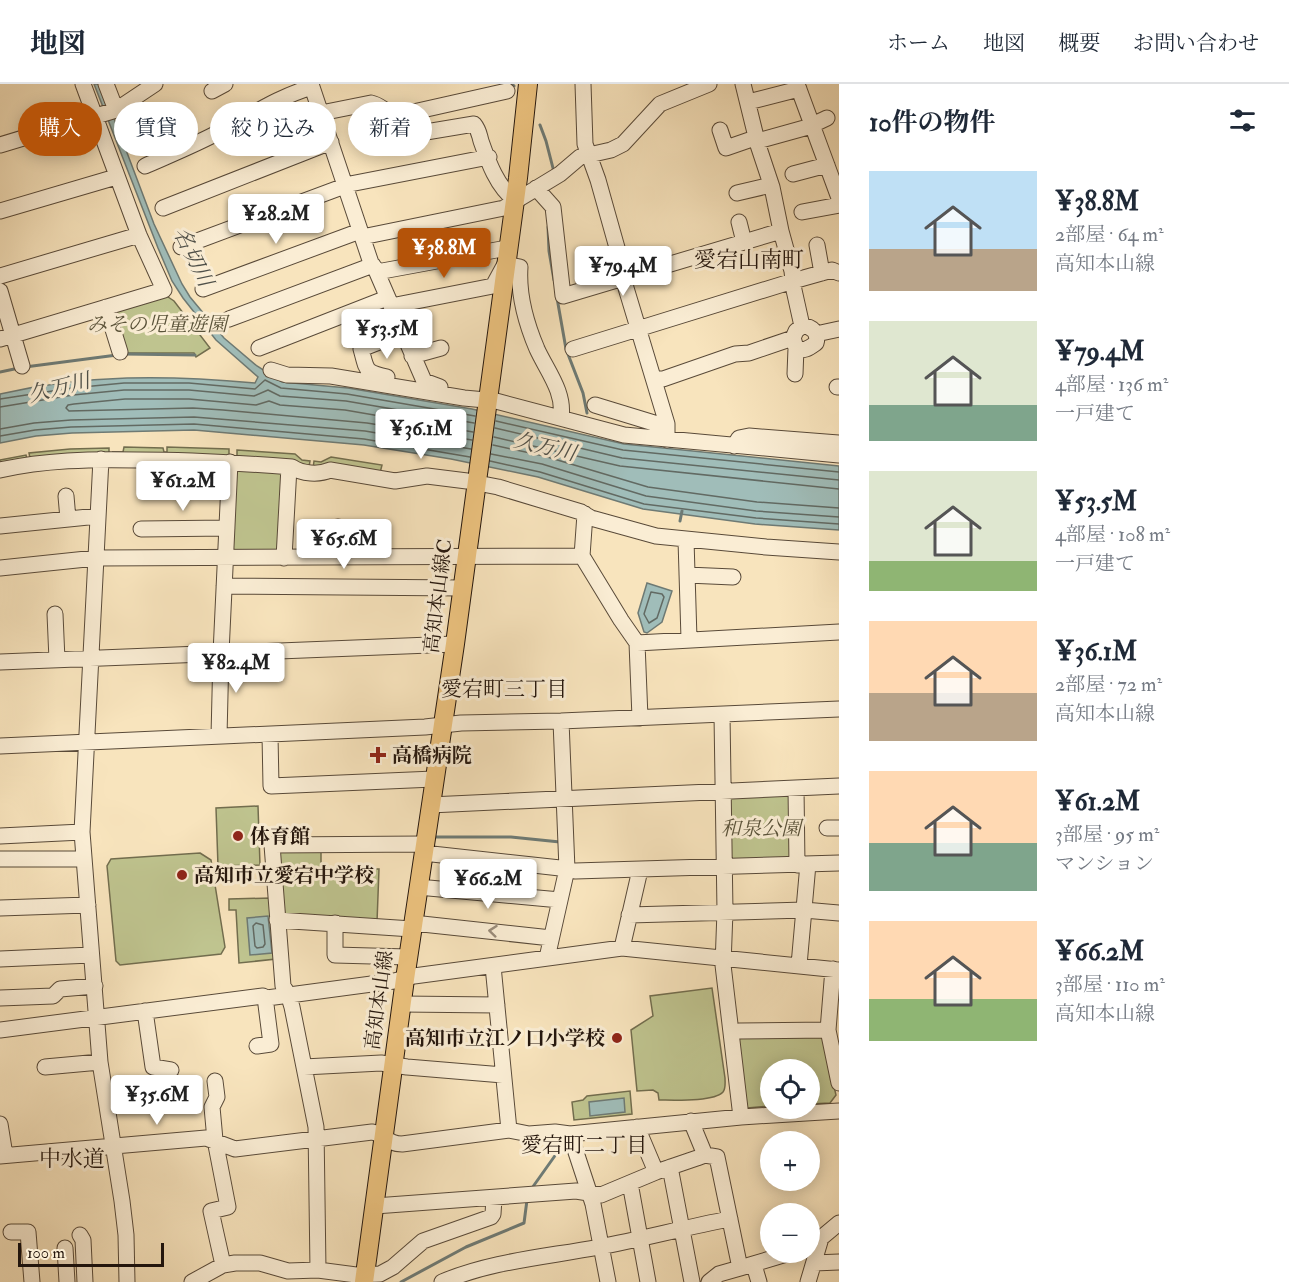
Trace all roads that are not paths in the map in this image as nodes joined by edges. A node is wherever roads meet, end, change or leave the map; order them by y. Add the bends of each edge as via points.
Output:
1 (83, 84) edge
2 (89, 84) edge
3 (106, 84) edge
4 (155, 84) edge
5 (528, 84) edge
6 (583, 84) edge
7 (743, 84) edge
8 (312, 85) edge
9 (702, 85) edge
10 (798, 87) edge
11 (504, 88) edge
12 (317, 102) edge
13 (748, 102) junction
14 (336, 110) edge
15 (525, 110) junction
16 (106, 113) junction
17 (827, 118) dead end
18 (811, 125) junction
19 (720, 130) dead end
20 (432, 131) edge
21 (757, 139) junction
22 (0, 145) edge
23 (589, 154) junction
24 (295, 156) edge
25 (336, 156) edge
26 (489, 158) junction
27 (145, 166) dead end
28 (832, 168) edge
29 (793, 174) dead end
30 (116, 177) junction
31 (771, 184) junction
32 (346, 186) junction
33 (737, 193) dead end
34 (544, 197) junction
35 (839, 198) edge
36 (515, 200) junction
37 (839, 205) edge
38 (163, 208) dead end
39 (0, 211) edge
40 (802, 212) dead end
41 (740, 222) dead end
42 (781, 231) junction
43 (361, 234) junction
44 (139, 235) junction
45 (744, 242) junction
46 (817, 245) dead end
47 (181, 247) dead end
48 (506, 256) junction
49 (375, 269) junction
50 (822, 273) junction
51 (839, 273) edge
52 (0, 276) edge
53 (624, 278) junction
54 (793, 281) junction
55 (203, 289) dead end
56 (0, 291) edge
57 (389, 302) junction
58 (106, 307) junction
59 (229, 319) dead end
60 (639, 329) junction
61 (839, 329) edge
62 (402, 333) junction
63 (816, 334) junction
64 (7, 337) edge
65 (797, 338) junction
66 (259, 348) dead end
67 (441, 348) dead end
68 (573, 349) dead end
69 (120, 352) dead end
70 (412, 356) junction
71 (22, 366) dead end
72 (271, 370) dead end
73 (795, 374) dead end
74 (654, 379) junction
75 (411, 388) junction
76 (464, 398) junction
77 (487, 404) junction
78 (561, 418) junction
79 (602, 429) junction
80 (667, 433) junction
81 (839, 443) edge
82 (734, 446) junction
83 (839, 455) edge
84 (101, 459) junction
85 (230, 462) junction
86 (288, 467) junction
87 (0, 470) edge
88 (476, 477) junction
89 (66, 496) dead end
90 (585, 514) junction
91 (98, 516) junction
92 (68, 519) junction
93 (0, 526) edge
94 (338, 527) dead end
95 (227, 528) junction
96 (141, 529) dead end
97 (686, 540) junction
98 (839, 552) edge
99 (582, 556) junction
100 (338, 557) junction
101 (466, 557) junction
102 (96, 558) junction
103 (225, 558) junction
104 (284, 558) junction
105 (0, 567) edge
106 (687, 575) junction
107 (733, 577) dead end
108 (224, 586) junction
109 (462, 588) junction
110 (55, 614) dead end
111 (839, 632) edge
112 (689, 639) junction
113 (637, 643) junction
114 (455, 644) junction
115 (221, 653) junction
116 (92, 658) junction
117 (57, 660) junction
118 (0, 662) edge
119 (839, 709) edge
120 (722, 715) junction
121 (640, 718) junction
122 (561, 721) junction
123 (442, 725) junction
124 (270, 735) junction
125 (219, 736) junction
126 (87, 741) junction
127 (0, 746) edge
128 (434, 779) junction
129 (839, 786) edge
130 (796, 788) junction
131 (722, 792) junction
132 (565, 799) junction
133 (430, 805) junction
134 (82, 832) junction
135 (0, 836) edge
136 (424, 849) junction
137 (0, 859) edge
138 (84, 859) junction
139 (834, 863) edge
140 (802, 865) junction
141 (724, 867) junction
142 (567, 869) junction
143 (640, 870) junction
144 (839, 875) edge
145 (418, 887) junction
146 (560, 900) junction
147 (88, 905) junction
148 (0, 908) edge
149 (804, 910) junction
150 (725, 912) junction
151 (839, 914) edge
152 (628, 915) junction
153 (277, 920) junction
154 (335, 923) junction
155 (412, 926) junction
156 (551, 938) junction
157 (622, 948) junction
158 (91, 955) junction
159 (408, 957) junction
160 (547, 958) junction
161 (724, 958) junction
162 (0, 959) edge
163 (799, 965) junction
164 (493, 966) junction
165 (836, 969) edge
166 (405, 979) junction
167 (95, 986) junction
168 (288, 994) junction
169 (265, 997) junction
170 (0, 998) edge
171 (401, 1004) junction
172 (497, 1005) junction
173 (145, 1011) junction
174 (97, 1018) junction
175 (0, 1030) edge
176 (740, 1031) dead end
177 (832, 1035) edge
178 (257, 1046) dead end
179 (100, 1062) junction
180 (393, 1065) junction
181 (45, 1067) dead end
182 (304, 1067) junction
183 (171, 1070) dead end
184 (503, 1075) junction
185 (215, 1082) dead end
186 (839, 1083) edge
187 (839, 1111) edge
188 (741, 1117) junction
189 (692, 1121) junction
190 (0, 1124) edge
191 (637, 1127) junction
192 (509, 1130) junction
193 (570, 1134) junction
194 (383, 1137) junction
195 (215, 1140) junction
196 (316, 1140) junction
197 (114, 1146) junction
198 (3, 1155) edge
199 (705, 1155) junction
200 (663, 1169) junction
201 (630, 1183) junction
202 (590, 1193) junction
203 (494, 1198) junction
204 (375, 1206) junction
205 (730, 1219) junction
206 (839, 1223) edge
207 (681, 1228) junction
208 (11, 1232) dead end
209 (80, 1235) dead end
210 (639, 1238) junction
211 (820, 1240) edge
212 (602, 1246) junction
213 (65, 1248) dead end
214 (760, 1262) edge
215 (839, 1262) edge
216 (814, 1263) edge
217 (820, 1263) edge
218 (223, 1265) junction
219 (747, 1266) junction
220 (318, 1270) junction
221 (365, 1279) edge
222 (197, 1281) edge
223 (32, 1282) edge
224 (67, 1282) edge
225 (85, 1282) edge
226 (127, 1282) edge
227 (442, 1282) edge
228 (608, 1282) edge
229 (648, 1282) edge
230 (692, 1282) edge
231 (709, 1282) edge
232 (759, 1282) edge
233 (808, 1282) edge

1 - 16 street
2 - 16 street
3 - 16 street
4 - 16 street
5 - 15 main road
6 - 23 street via 585,144
7 - 13 street
8 - 12 street
8 - 27 street
9 - 23 street via 660,104 617,147
10 - 13 street
10 - 18 street
11 - 14 street via 400,115 371,103
11 - 15 street
13 - 21 street
15 - 36 main road
16 - 22 street
16 - 30 street
17 - 18 street
18 - 21 street
18 - 28 street
19 - 21 street via 726,148
20 - 26 street via 474,124
21 - 31 street
23 - 34 street via 555,177
23 - 53 street
24 - 38 street
25 - 32 street
26 - 32 street
26 - 36 street via 505,193
28 - 29 street
28 - 35 street
30 - 39 street
30 - 44 street
31 - 33 street
31 - 42 street
32 - 43 street
32 - 47 street
34 - 36 street
34 - 53 street via 554,207 563,296
36 - 43 street via 504,207
36 - 48 main road
37 - 40 street
41 - 45 street
42 - 45 street
42 - 54 street
43 - 49 street
43 - 55 street
44 - 52 street
44 - 58 street via 164,290
45 - 53 street
46 - 50 street
48 - 49 street
48 - 57 street via 493,286
48 - 77 main road
48 - 78 street via 520,267 519,286 529,328 563,406
49 - 57 street
49 - 59 street
50 - 51 street
50 - 54 street
53 - 60 street
54 - 60 street
54 - 65 street
56 - 64 street
57 - 62 street
57 - 66 street
58 - 64 street
58 - 69 street
60 - 68 street
60 - 74 street
61 - 63 street
62 - 70 street
62 - 75 street via 361,349 371,374
63 - 65 street via 811,327
63 - 65 street via 816,343 808,349 803,350
64 - 71 street
65 - 73 street
65 - 74 street
67 - 70 street
70 - 76 street via 424,381
72 - 75 street
74 - 80 street
75 - 76 street
76 - 77 street
77 - 78 street via 513,405
77 - 88 main road
78 - 79 street
79 - 80 street via 624,435
79 - 80 street via 602,407
80 - 82 street
81 - 82 street via 749,436 739,438
82 - 83 street
84 - 85 street
84 - 87 street
84 - 91 street
85 - 86 street
85 - 95 street
86 - 88 street via 299,472 330,470 395,481 427,476
86 - 104 street
88 - 90 street
88 - 101 main road, 高知本山線C
89 - 92 street
90 - 97 street via 644,534
90 - 99 street
91 - 92 street
91 - 102 street
92 - 93 street
94 - 100 street
95 - 96 street
95 - 103 street
97 - 98 street
97 - 106 street
99 - 101 street
99 - 113 street
100 - 101 street
100 - 104 street
101 - 109 main road, 高知本山線C
102 - 103 street
102 - 105 street
102 - 116 street
103 - 104 street
103 - 108 street
106 - 107 street
106 - 112 street
108 - 109 street
108 - 115 street
109 - 114 main road, 高知本山線C
110 - 117 street
111 - 112 street
112 - 113 street
113 - 121 street
114 - 115 street
114 - 123 main road, 高知本山線C
115 - 116 street
115 - 125 street
116 - 117 street
116 - 126 street
117 - 118 street
119 - 120 street
120 - 121 street
120 - 131 street
121 - 122 street
122 - 123 street
122 - 132 street
123 - 124 street
123 - 128 main road, 高知本山線
124 - 125 street
124 - 128 street via 271,786
125 - 126 street
126 - 127 street
126 - 134 street
128 - 133 main road, 高知本山線
129 - 130 street
130 - 131 street
130 - 140 street
131 - 132 street
131 - 141 street
132 - 133 street
132 - 142 street
133 - 136 main road, 高知本山線
134 - 135 street
134 - 138 street
136 - 142 street
136 - 145 main road, 高知本山線
136 - 153 street via 272,845
137 - 138 street
138 - 147 street
139 - 140 street
139 - 144 street via 831,870
140 - 141 street
140 - 149 street
141 - 143 street
141 - 150 street
142 - 143 street
142 - 146 street
143 - 152 street
145 - 146 street
145 - 155 main road, 高知本山線
146 - 156 street
147 - 148 street
147 - 158 street
149 - 150 street
149 - 151 street
149 - 163 street
150 - 152 street
150 - 161 street
152 - 157 street
153 - 154 street
153 - 168 street via 283,986
154 - 155 street
154 - 159 street via 335,955
156 -> 155 street
155 - 159 main road, 高知本山線
156 - 160 street
157 - 160 street
157 - 161 street
158 - 162 street
158 - 167 street
159 - 166 main road, 高知本山線
160 - 164 street
161 - 163 street
161 - 188 street
163 - 165 street
164 - 166 street
164 - 172 street
165 - 177 street
166 - 168 street
166 - 171 main road, 高知本山線
167 - 170 street via 60,988 53,996
167 - 174 street
168 - 169 street
168 - 182 street
169 - 173 street
169 - 178 street via 272,1044
171 - 172 street
171 - 180 main road, 高知本山線
172 - 184 street
173 - 174 street
173 - 183 street via 153,1067
174 - 175 street
174 - 179 street
176 - 177 street
177 - 186 street
179 - 181 street
179 - 197 street
180 - 182 street
180 - 184 street
180 - 194 main road, 高知本山線
182 - 196 street
184 - 192 street
185 - 195 street
187 - 188 street
188 - 189 street
189 - 191 street
189 - 199 street
190 - 198 street
191 - 193 street
191 - 200 street
192 - 193 street
192 - 194 street via 402,1144 390,1143
193 - 202 street
194 - 196 street via 372,1132
194 - 204 main road, 高知本山線
195 - 196 street via 235,1149
195 - 197 street
195 - 218 street via 228,1207 211,1211
196 - 220 street
197 - 198 street
197 - 226 street via 126,1235
199 - 200 street
199 - 205 street via 717,1157
200 - 201 street
200 - 207 street
201 - 202 street via 601,1194
201 - 210 street
202 - 203 street
202 - 212 street
203 - 204 street
203 - 221 street via 491,1217 423,1241 393,1267
204 - 221 main road, 高知本山線
205 - 207 street
205 - 219 street
206 - 211 street
207 - 210 street
207 - 230 street
208 - 223 street via 28,1232
209 - 225 street
210 - 212 street
210 - 229 street
212 - 227 street via 475,1269
212 - 228 street
213 - 224 street
214 - 219 street
215 - 217 street
216 - 233 street
218 - 220 street via 253,1262 284,1270
218 - 222 street
219 - 231 street via 719,1274
219 - 232 street
220 - 221 street

